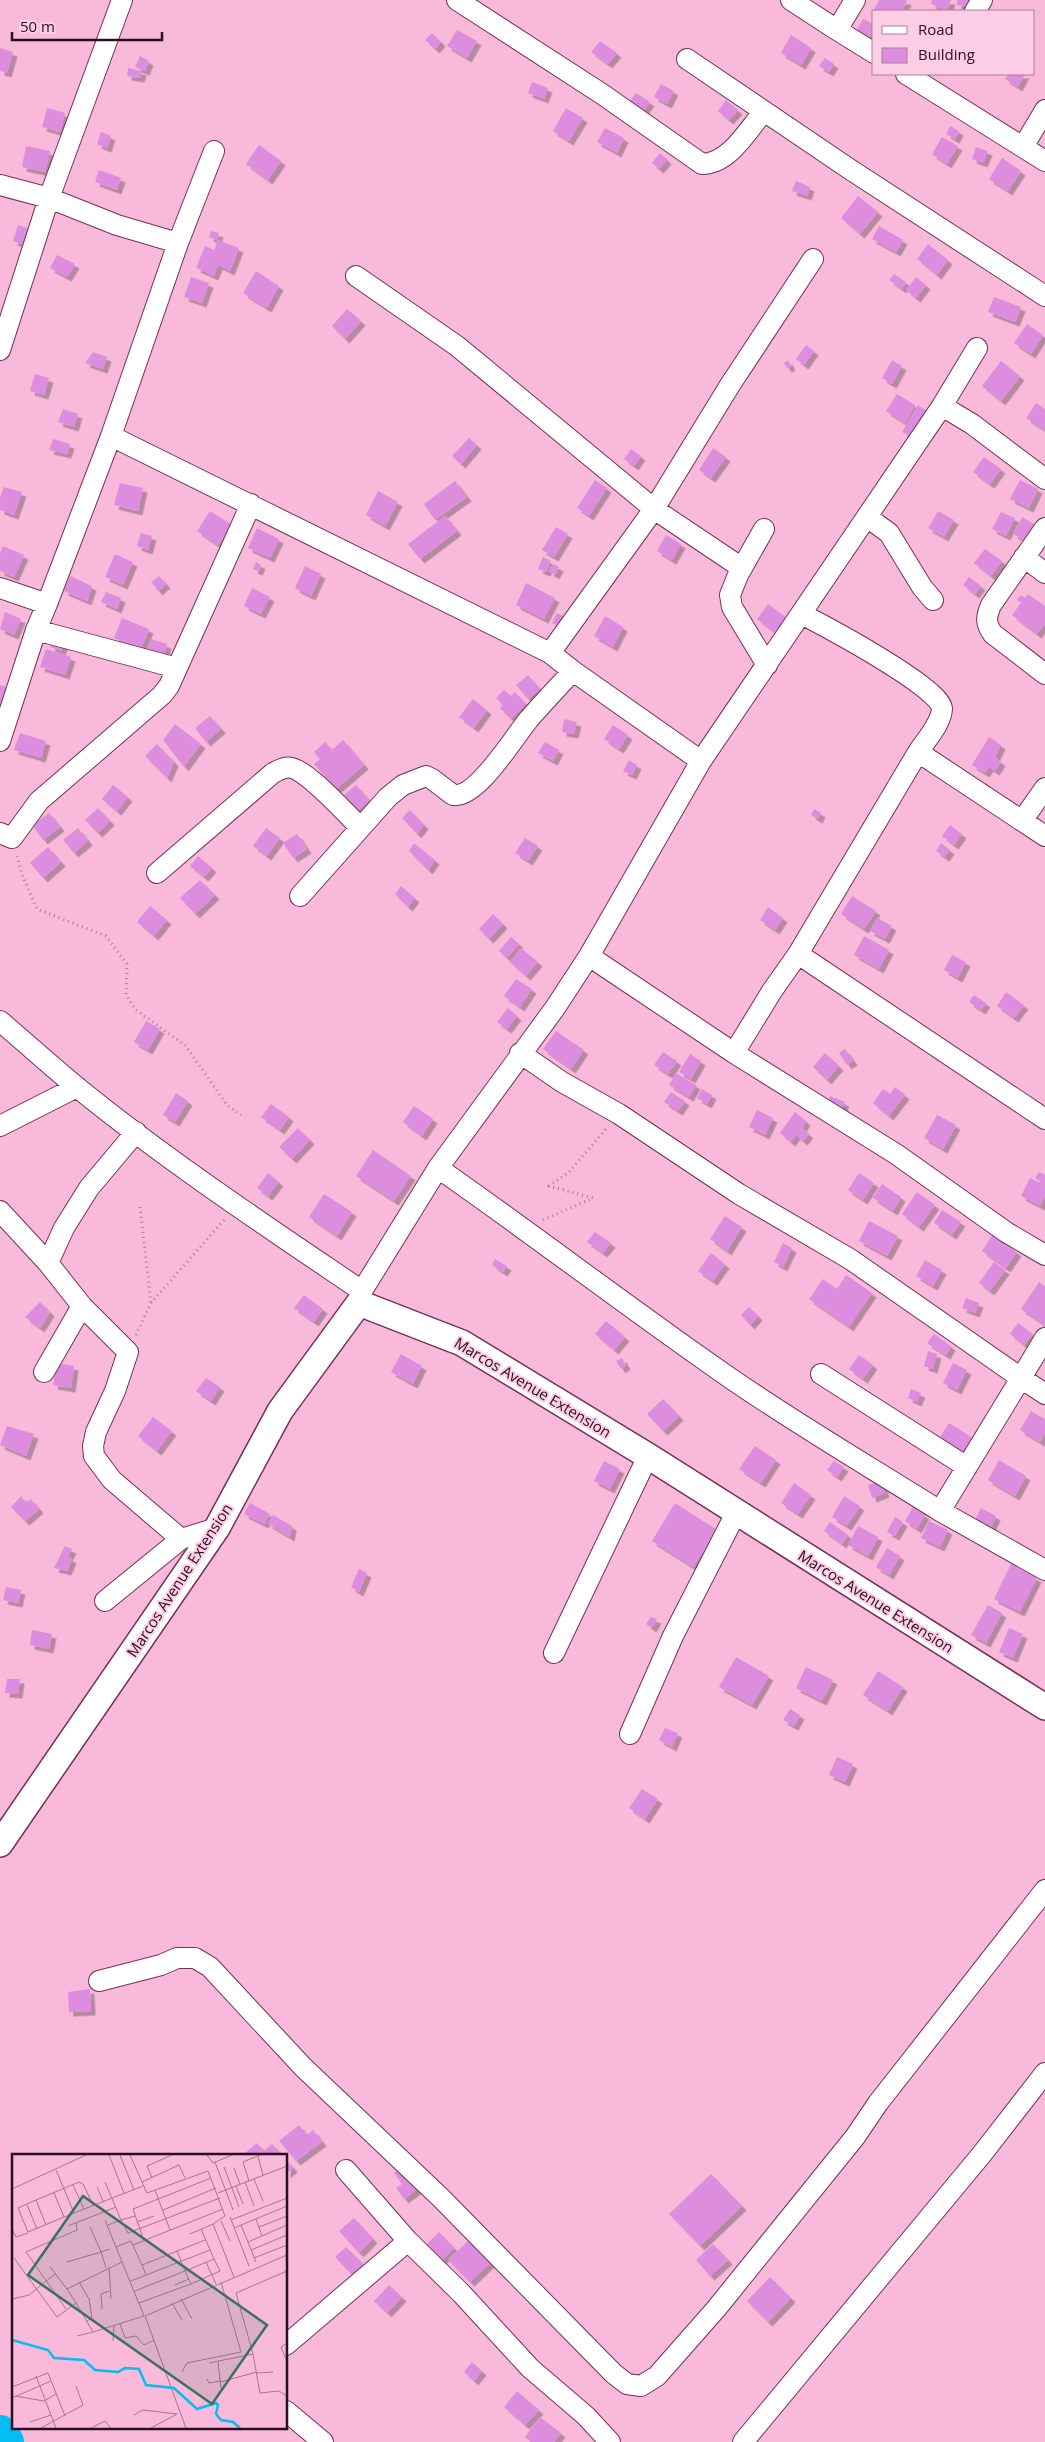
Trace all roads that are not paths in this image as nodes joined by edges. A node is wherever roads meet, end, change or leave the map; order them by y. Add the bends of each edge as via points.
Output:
1 (122, 0) edge
2 (457, 0) edge
3 (791, 0) edge
4 (856, 0) edge
5 (837, 30) junction
6 (872, 52) edge
7 (687, 59) dead end
8 (910, 75) edge
9 (934, 82) edge
10 (1045, 110) edge
11 (764, 112) junction
12 (1023, 146) junction
13 (214, 151) dead end
14 (1045, 161) edge
15 (0, 185) edge
16 (49, 198) junction
17 (178, 243) junction
18 (813, 259) dead end
19 (356, 276) dead end
20 (1045, 296) edge
21 (977, 348) dead end
22 (0, 350) edge
23 (942, 406) junction
24 (111, 436) junction
25 (1045, 479) edge
26 (251, 504) junction
27 (654, 509) junction
28 (867, 517) junction
29 (1045, 528) edge
30 (764, 530) dead end
31 (1024, 557) junction
32 (742, 568) junction
33 (1045, 573) edge
34 (0, 588) edge
35 (933, 600) dead end
36 (47, 604) junction
37 (801, 614) junction
38 (36, 630) junction
39 (550, 653) junction
40 (767, 665) junction
41 (177, 668) junction
42 (573, 671) junction
43 (1045, 674) edge
44 (0, 741) edge
45 (918, 752) junction
46 (702, 762) junction
47 (1045, 788) edge
48 (1022, 821) junction
49 (360, 827) junction
50 (6, 836) edge
51 (1045, 836) edge
52 (157, 873) dead end
53 (300, 896) dead end
54 (798, 954) junction
55 (589, 956) junction
56 (0, 1021) edge
57 (520, 1053) junction
58 (734, 1053) junction
59 (78, 1087) junction
60 (1045, 1119) edge
61 (0, 1126) edge
62 (136, 1132) junction
63 (438, 1168) junction
64 (0, 1211) edge
65 (1045, 1255) edge
66 (48, 1263) junction
67 (360, 1297) junction
68 (82, 1306) junction
69 (1045, 1338) edge
70 (44, 1372) dead end
71 (821, 1374) dead end
72 (1021, 1378) junction
73 (1045, 1394) edge
74 (648, 1456) junction
75 (967, 1467) junction
76 (940, 1511) junction
77 (736, 1513) junction
78 (217, 1528) junction
79 (181, 1539) junction
80 (1045, 1570) edge
81 (106, 1601) dead end
82 (554, 1653) dead end
83 (1045, 1707) edge
84 (630, 1734) dead end
85 (0, 1844) edge
86 (1045, 1890) edge
87 (99, 1981) dead end
88 (1045, 2073) edge
89 (346, 2170) dead end
90 (408, 2241) junction
91 (288, 2343) edge
92 (288, 2413) edge
93 (323, 2442) edge
94 (610, 2442) edge
95 (743, 2442) edge

1 - 16 street
2 - 11 street via 602,94 702,164 711,164 726,154
3 - 5 street
4 - 5 street
5 - 6 street
7 - 11 street
8 - 9 street
9 - 12 street
10 - 12 street
11 - 20 street
12 - 14 street
13 - 17 street
15 - 16 street
16 - 17 street via 117,225
16 - 22 street
17 - 24 street
18 - 27 street
19 - 27 street via 457,346
21 - 23 street
23 - 25 street via 972,424
23 - 28 street
24 - 26 street
24 - 36 street
26 - 39 street
26 - 41 street
27 - 32 street
27 - 39 street
28 - 35 street via 889,533
28 - 37 street
29 - 31 street
30 - 32 street
31 - 33 street
31 - 43 street via 991,605 986,618 993,634
32 - 40 street via 730,595 732,607
34 - 36 street
36 - 38 street
37 - 40 street
37 - 45 street via 846,636 925,688 940,702 942,709 936,725
38 - 41 street
38 - 44 street
39 - 42 street
40 - 46 street
41 - 50 street via 162,695 39,801
42 - 46 street
42 - 49 street via 528,721 497,764 465,794 453,795 432,778 418,778 394,792
45 - 48 street
45 - 54 street
46 - 55 street
47 - 48 street
48 - 51 street
49 - 52 street via 319,787 299,772 282,768
49 - 53 street
54 - 58 street
54 - 60 street
55 - 57 street
55 - 58 street
56 - 59 street
57 - 63 street
57 - 72 street via 740,1194 850,1259
58 - 65 street via 896,1154 1006,1232
59 - 61 street
59 - 62 street
62 - 66 street via 89,1188 64,1228
62 - 67 street
63 - 67 street
63 - 76 street via 722,1373
64 - 66 street
66 - 68 street
67 - 74 street, Marcos Avenue Extension via 462,1343
67 - 78 street, Marcos Avenue Extension via 280,1411
68 - 70 street
68 - 79 street via 128,1352 96,1432 94,1456 112,1480
69 - 72 street
71 - 75 street
72 - 73 street
72 - 75 street
74 - 77 street, Marcos Avenue Extension
74 - 82 street
75 - 76 street
76 - 80 street
77 - 83 street, Marcos Avenue Extension
77 - 84 street via 673,1636
78 - 79 street
78 - 85 street, Marcos Avenue Extension
79 - 81 street
86 - 87 street via 890,2088 855,2138 728,2294 657,2376 641,2386 627,2384 614,2374 440,2198 303,2066 210,1967 195,1958 177,1958
88 - 95 street via 982,2154
89 - 90 street
90 - 91 street
90 - 94 street via 530,2368 586,2416
92 - 93 street

